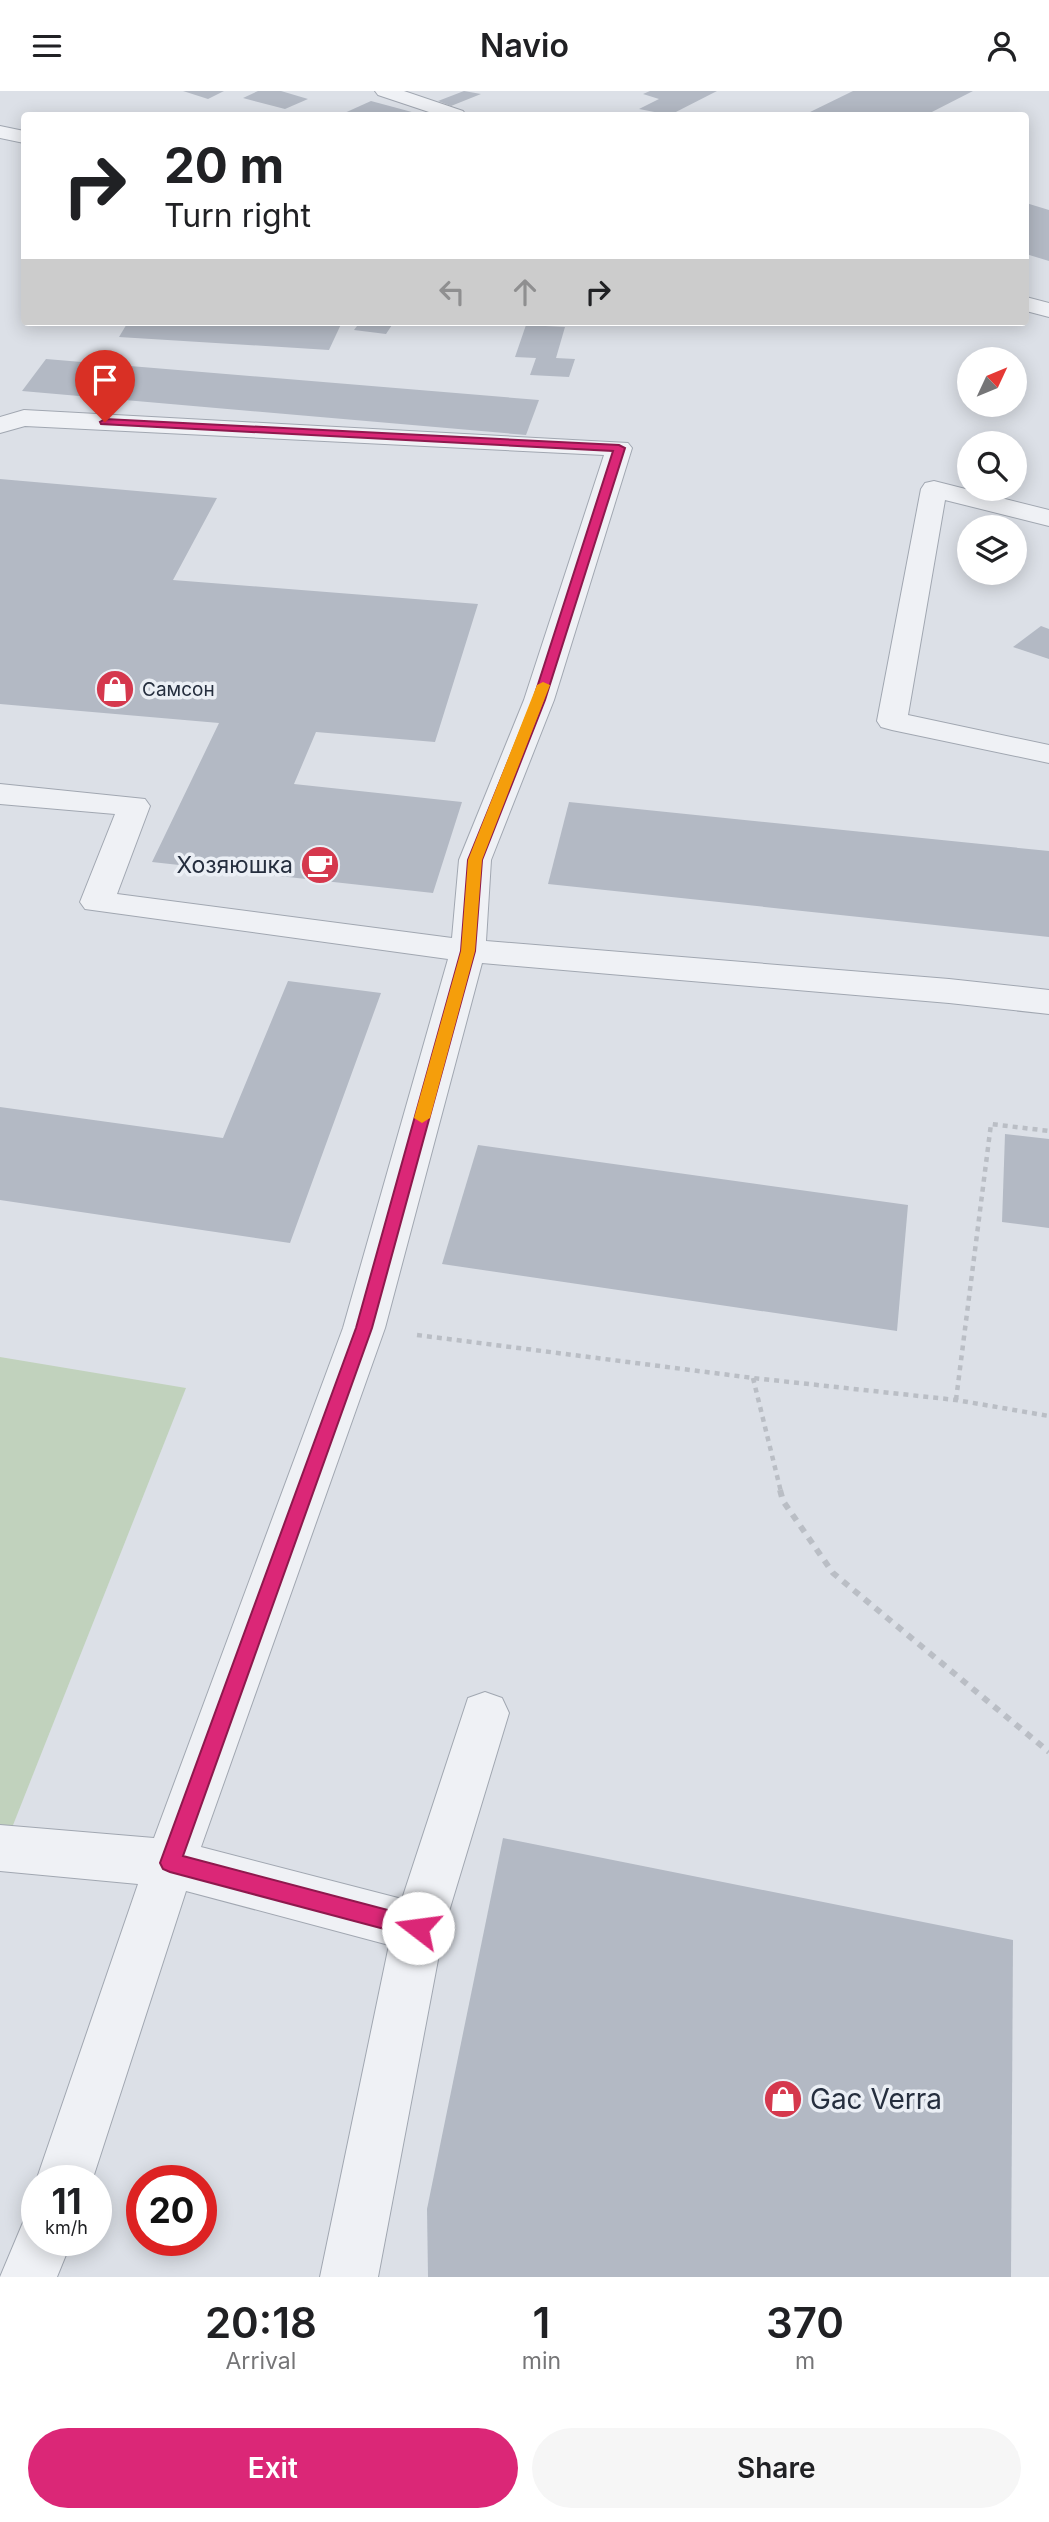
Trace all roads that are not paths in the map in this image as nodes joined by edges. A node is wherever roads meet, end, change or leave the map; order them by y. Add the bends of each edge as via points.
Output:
1 (385, 91) edge
2 (447, 112) edge
3 (0, 132) edge
4 (21, 136) edge
5 (1029, 305) edge
6 (1049, 310) edge
7 (0, 425) edge
8 (1049, 518) edge
9 (1049, 754) edge
10 (0, 794) edge
11 (468, 951) junction
12 (1049, 1002) edge
13 (485, 1713) dead end
14 (0, 1848) edge
15 (170, 1863) junction
16 (418, 1928) junction
17 (69, 2165) edge
18 (27, 2277) edge
19 (44, 2277) edge
20 (349, 2277) edge

1 - 2 street
3 - 4 street
5 - 6 street
7 - 11 street via 24,418 619,448 539,700 475,860
8 - 9 street via 934,489 892,722
10 - 11 street via 134,806 97,902
11 - 12 street
11 - 15 street via 364,1328
13 - 16 street
14 - 15 street
15 - 16 street
15 - 17 street
16 - 20 street
18 - 19 street via 44,2240

